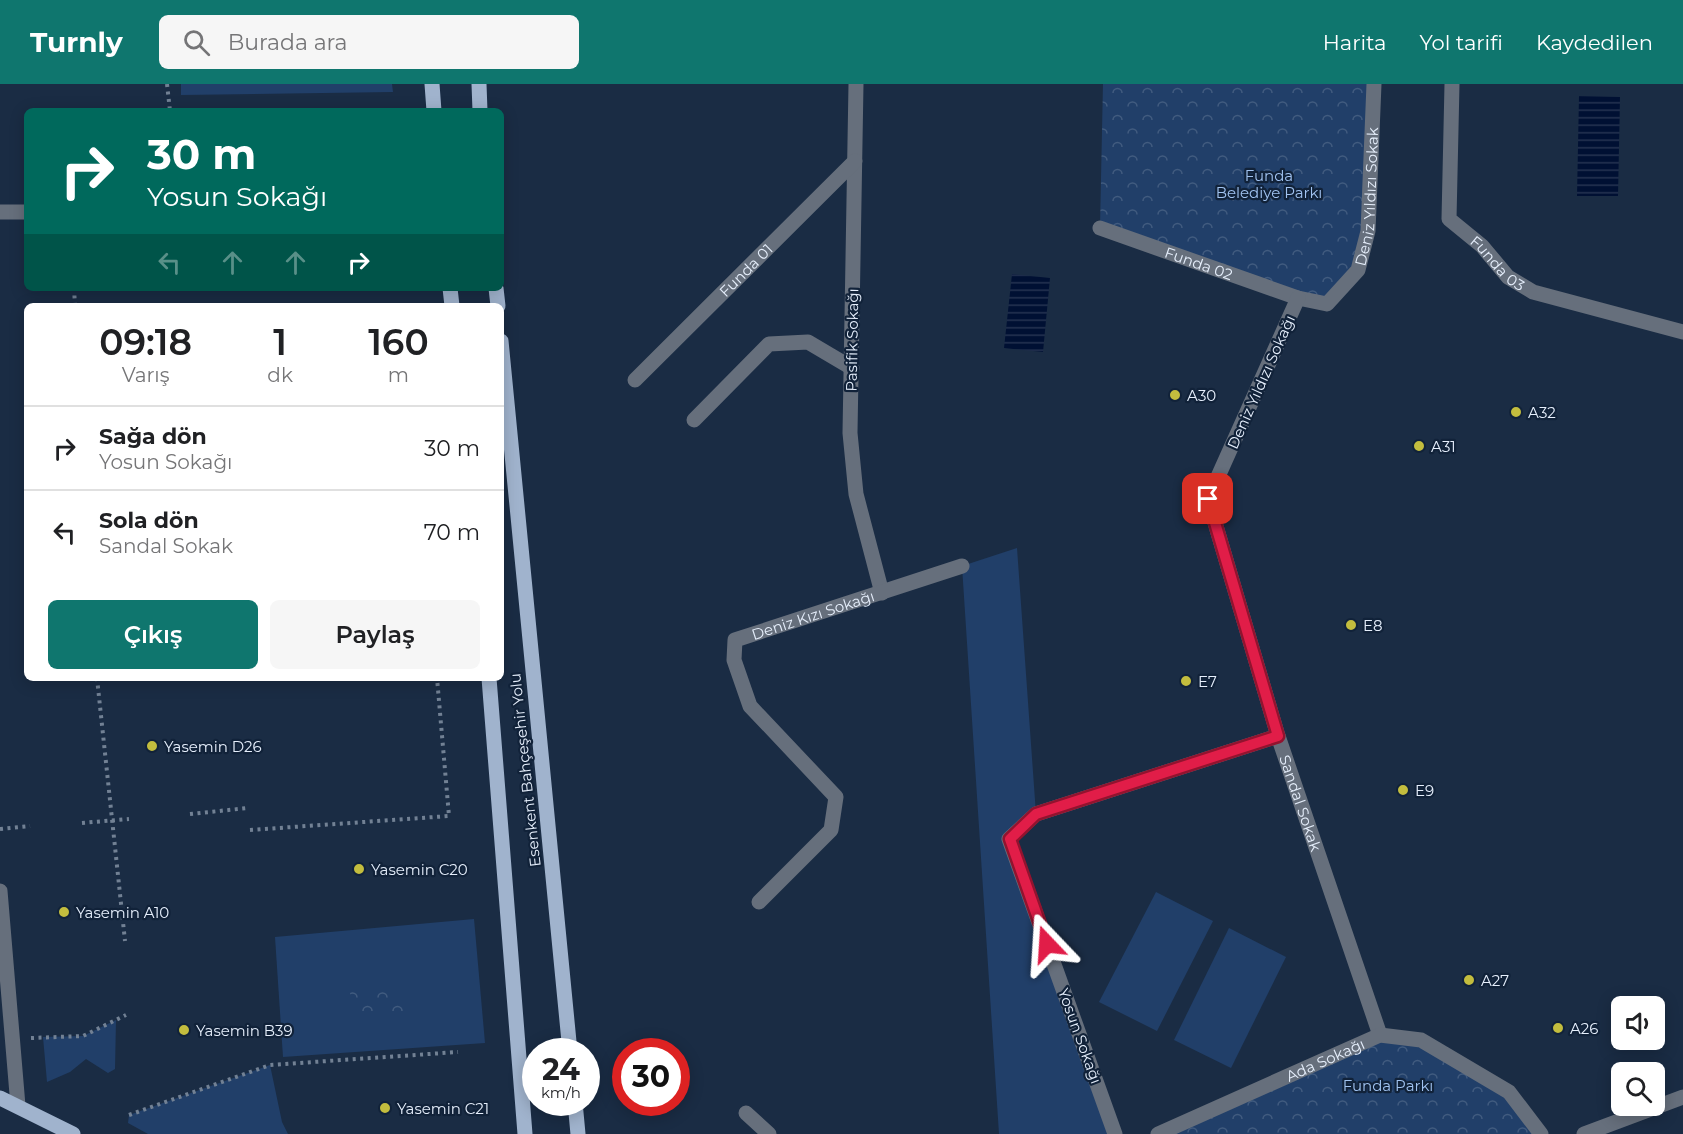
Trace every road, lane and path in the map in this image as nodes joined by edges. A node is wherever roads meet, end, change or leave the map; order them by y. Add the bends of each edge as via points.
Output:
1 (167, 84) edge
2 (432, 84) edge
3 (479, 84) edge
4 (856, 84) edge
5 (1374, 84) edge
6 (1452, 84) edge
7 (170, 108) edge
8 (434, 108) edge
9 (480, 108) edge
10 (855, 161) junction
11 (0, 212) edge
12 (24, 212) edge
13 (1100, 228) dead end
14 (1298, 298) junction
15 (1683, 332) edge
16 (852, 368) junction
17 (504, 372) edge
18 (635, 380) dead end
19 (694, 420) dead end
20 (1208, 499) joint
21 (962, 566) dead end
22 (882, 592) junction
23 (97, 681) edge
24 (436, 681) edge
25 (489, 681) edge
26 (1278, 736) junction
27 (248, 808) dead end
28 (190, 814) dead end
29 (129, 819) dead end
30 (112, 820) junction
31 (82, 823) dead end
32 (30, 826) dead end
33 (0, 829) edge
34 (250, 830) dead end
35 (0, 891) edge
36 (759, 902) dead end
37 (125, 940) dead end
38 (126, 1015) dead end
39 (1380, 1035) junction
40 (12, 1038) junction
41 (569, 1038) edge
42 (459, 1052) dead end
43 (1683, 1097) edge
44 (0, 1098) edge
45 (18, 1107) junction
46 (746, 1113) dead end
47 (129, 1115) dead end
48 (576, 1116) edge
49 (73, 1134) edge
50 (525, 1134) edge
51 (578, 1134) edge
52 (769, 1134) edge
53 (1115, 1134) edge
54 (1158, 1134) edge
55 (1541, 1134) edge
56 (1584, 1134) edge

1 - 7 path
2 - 8 main road
3 - 9 main road
4 - 10 street, Pasifik Sokağı
5 - 14 street, Deniz Yıldızı Sokak via 1368,231 1358,270 1327,304
6 - 15 street, Funda 03 via 1449,219 1482,246 1508,277 1533,292
10 - 16 street, Pasifik Sokağı
10 - 18 street, Funda 01
11 - 12 street
13 - 14 street, Funda 02
14 - 20 street, Deniz Yıldızı Sokağı
16 - 19 street via 808,342 769,344
16 - 22 street, Pasifik Sokağı via 850,433 856,494
17 - 41 main road, Esenkent Bahçeşehir Yolu
20 - 26 street, Sandal Sokak
21 - 22 street, Deniz Kızı Sokağı
22 - 36 street, Deniz Kızı Sokağı via 735,640 734,660 750,706 836,797 831,830
23 - 30 path
24 - 34 path via 449,816
25 - 50 main road, Esenkent Bahçeşehir Yolu
26 - 39 street, Sandal Sokak
26 - 53 street, Yosun Sokağı via 1036,814 1010,839
27 - 28 path
29 - 30 path
30 - 31 path
30 - 37 path
32 - 33 path
35 - 40 street
38 - 40 path via 83,1036
39 - 54 street, Ada Sokağı
39 - 55 street, Ada Sokağı via 1421,1040 1509,1092
40 - 45 street
42 - 47 path via 270,1065
43 - 56 street
44 - 45 main road
45 - 49 main road
46 - 52 street
48 - 51 main road

